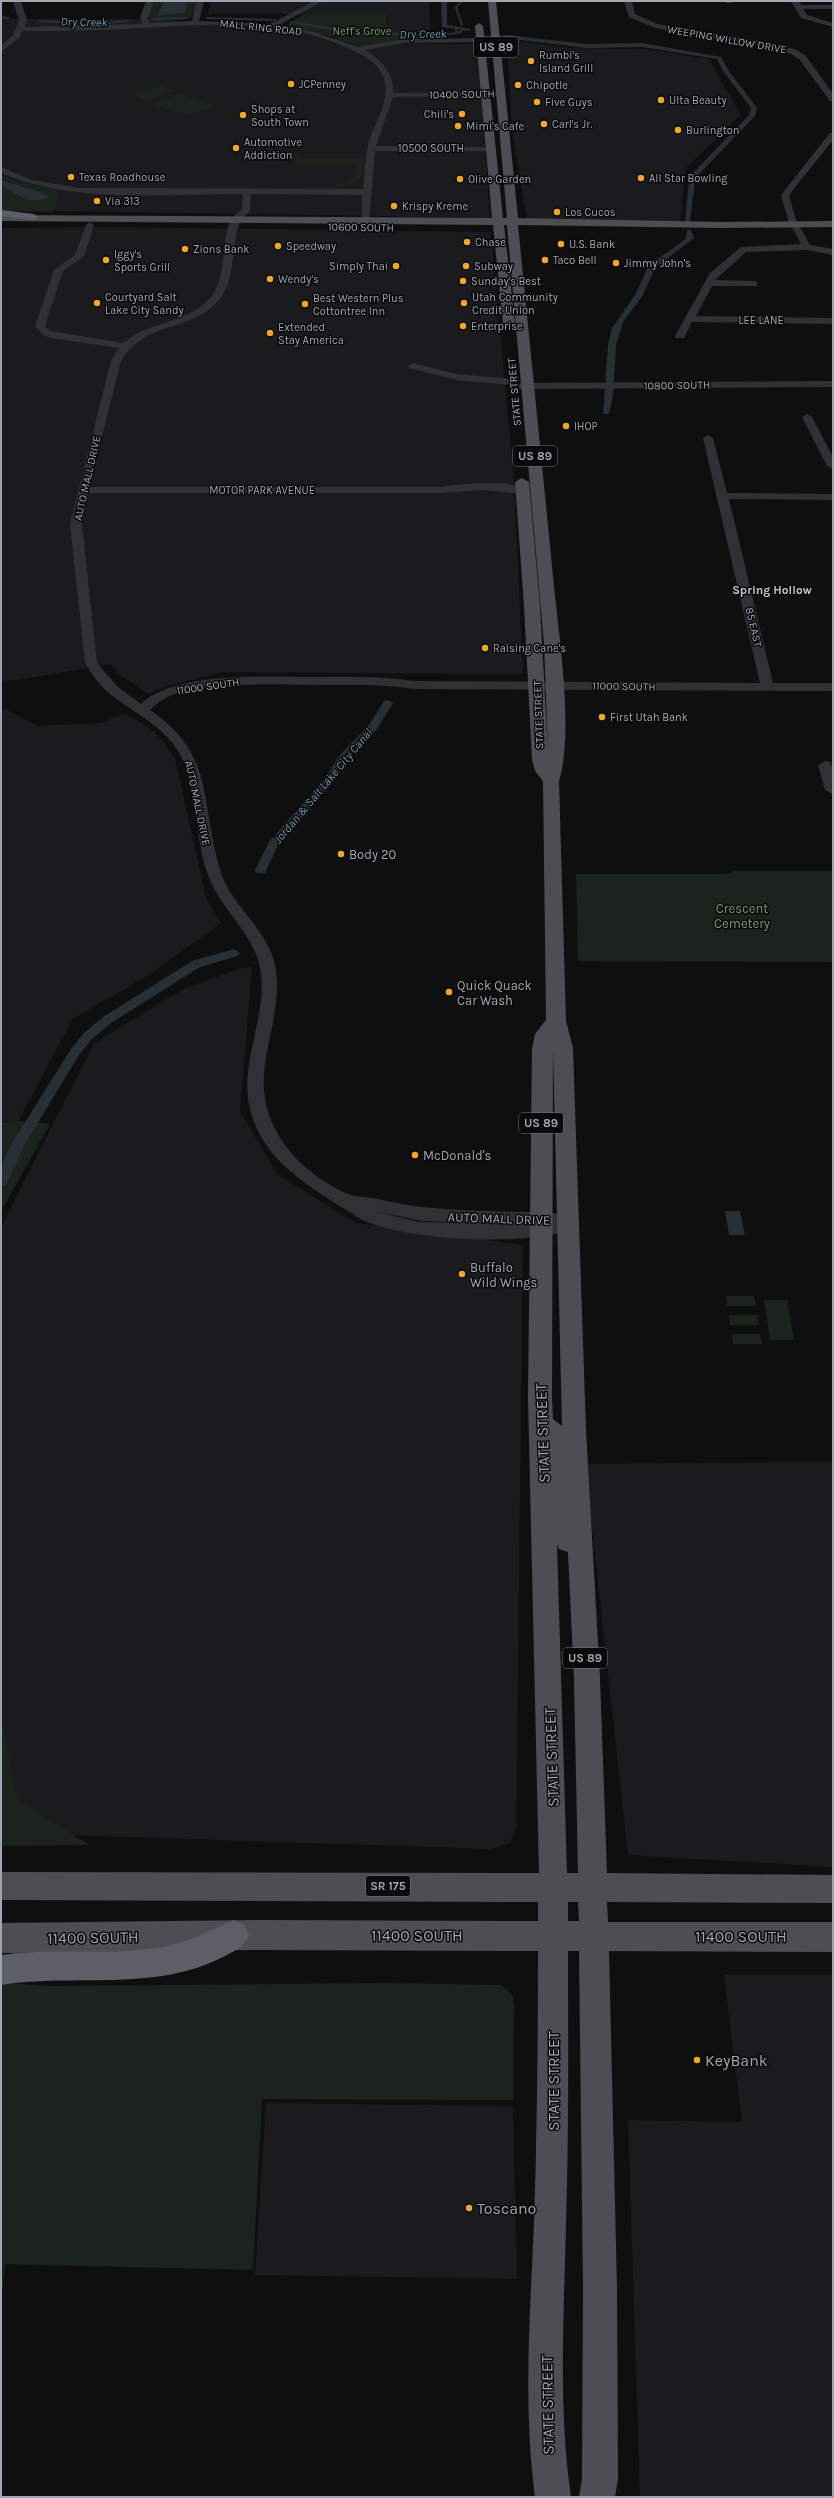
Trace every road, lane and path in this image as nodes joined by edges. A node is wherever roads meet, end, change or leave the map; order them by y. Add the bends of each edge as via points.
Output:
1 (17, 1) edge
2 (150, 1) edge
3 (200, 1) edge
4 (319, 1) edge
5 (492, 1) edge
6 (628, 1) edge
7 (796, 4) edge
8 (833, 7) edge
9 (293, 15) junction
10 (478, 17) dead end
11 (195, 22) junction
12 (647, 23) junction
13 (146, 24) junction
14 (833, 25) edge
15 (272, 26) junction
16 (280, 27) junction
17 (635, 27) dead end
18 (20, 29) junction
19 (480, 42) junction
20 (1, 50) edge
21 (359, 50) junction
22 (829, 88) edge
23 (388, 94) junction
24 (484, 94) junction
25 (500, 94) junction
26 (833, 99) edge
27 (833, 135) edge
28 (372, 147) junction
29 (490, 147) junction
30 (1, 170) edge
31 (368, 174) junction
32 (210, 192) junction
33 (244, 192) junction
34 (267, 192) junction
35 (322, 192) junction
36 (366, 192) junction
37 (234, 202) junction
38 (248, 204) junction
39 (1, 214) edge
40 (34, 217) junction
41 (1, 218) edge
42 (366, 220) junction
43 (235, 222) junction
44 (684, 223) junction
45 (833, 224) edge
46 (1, 225) edge
47 (90, 225) junction
48 (498, 225) junction
49 (514, 225) junction
50 (794, 225) junction
51 (721, 226) junction
52 (636, 228) junction
53 (833, 228) edge
54 (807, 247) junction
55 (833, 252) edge
56 (708, 283) junction
57 (754, 284) dead end
58 (507, 307) junction
59 (689, 319) junction
60 (833, 320) edge
61 (680, 336) dead end
62 (510, 339) dead end
63 (125, 346) junction
64 (526, 360) junction
65 (413, 366) dead end
66 (517, 384) junction
67 (833, 384) edge
68 (807, 417) dead end
69 (708, 438) dead end
70 (833, 444) edge
71 (820, 445) junction
72 (833, 466) edge
73 (521, 469) dead end
74 (83, 490) junction
75 (523, 491) junction
76 (723, 496) junction
77 (833, 497) edge
78 (537, 685) junction
79 (554, 685) junction
80 (768, 687) junction
81 (833, 687) edge
82 (141, 711) junction
83 (825, 765) dead end
84 (551, 781) junction
85 (832, 790) dead end
86 (556, 1021) junction
87 (540, 1224) junction
88 (568, 1224) junction
89 (542, 1426) junction
90 (582, 1600) junction
91 (1, 1886) edge
92 (554, 1886) junction
93 (593, 1886) junction
94 (833, 1889) edge
95 (234, 1935) junction
96 (554, 1936) junction
97 (594, 1936) junction
98 (833, 1936) edge
99 (1, 1938) edge
100 (1, 1970) edge
101 (553, 2497) edge
102 (597, 2497) edge

1 - 18 street via 24,16
2 - 13 street via 144,18
3 - 11 street
4 - 9 street
5 - 25 main road, STATE STREET / US 89
6 - 12 street, WEEPING WILLOW DRIVE via 632,15
7 - 8 street
7 - 14 street via 806,18
9 - 15 street
9 - 16 street
10 - 19 main road, STATE STREET / US 89
11 - 13 street, MALL RING ROAD
11 - 15 street, MALL RING ROAD
12 - 17 street, WEEPING WILLOW DRIVE
12 - 22 street, WEEPING WILLOW DRIVE via 789,50 803,58
13 - 18 street, MALL RING ROAD via 86,29
15 - 16 street, MALL RING ROAD
16 - 21 street, MALL RING ROAD via 322,36
18 - 20 street via 13,40
19 - 21 street via 413,43
19 - 24 main road, STATE STREET / US 89
21 - 23 street, MALL RING ROAD via 384,70 389,82
22 - 26 street, WEEPING WILLOW DRIVE
23 - 24 street, 10400 SOUTH
23 - 28 street, MALL RING ROAD
24 - 25 street, 10400 SOUTH
24 - 29 main road, STATE STREET / US 89
25 - 49 main road, STATE STREET / US 89
27 - 50 street via 786,193 785,201
28 - 29 street, 10500 SOUTH
28 - 31 street, MALL RING ROAD
29 - 48 main road, STATE STREET / US 89
30 - 32 street via 30,182 68,190
31 - 35 street via 353,186
31 - 36 street, MALL RING ROAD
32 - 33 street
32 - 37 street via 223,194
33 - 34 street
33 - 37 street via 239,200
33 - 38 street
34 - 35 street
34 - 38 street via 253,197
35 - 36 street
36 - 42 street, MALL RING ROAD
37 - 43 street
38 - 43 street via 246,211
39 - 40 highway
40 - 41 main road, 10600 SOUTH
40 - 43 main road, 10600 SOUTH
42 - 43 main road, 10600 SOUTH
42 - 48 main road, 10600 SOUTH
43 - 47 main road, 10600 SOUTH
43 - 48 main road, 10600 SOUTH
43 - 63 street, AUTO MALL DRIVE via 222,286 216,299 201,310 148,330
44 - 49 main road, 10600 SOUTH
44 - 51 main road, 10600 SOUTH
44 - 52 main road
45 - 50 main road, 10600 SOUTH
46 - 47 main road, 10600 SOUTH
47 - 63 street via 79,256 61,267 57,273 40,326 55,336
48 - 49 main road, 10600 SOUTH
48 - 58 main road, STATE STREET / US 89
49 - 52 main road, 10600 SOUTH
49 - 64 main road, STATE STREET / US 89
50 - 51 main road, 10600 SOUTH
50 - 53 main road, 10600 SOUTH
50 - 54 street
51 - 52 main road, 10600 SOUTH
54 - 55 street
54 - 56 street via 747,247 716,270
56 - 57 street
56 - 59 street
58 - 62 main road, STATE STREET / US 89
58 - 64 main road via 514,320 517,356
59 - 60 street, LEE LANE
59 - 61 street
63 - 74 street, AUTO MALL DRIVE via 116,361
64 - 66 main road, STATE STREET / US 89
65 - 66 street, 10800 SOUTH via 449,376
66 - 67 street, 10800 SOUTH
66 - 79 main road, STATE STREET / US 89 via 533,436
68 - 71 street
69 - 76 street, 85 EAST
70 - 71 street
71 - 72 street
73 - 75 main road, STATE STREET / US 89
74 - 75 street, MOTOR PARK AVENUE via 441,490 456,493 507,494
74 - 82 street, AUTO MALL DRIVE via 76,533 91,663 104,682
75 - 78 main road, STATE STREET / US 89
76 - 77 street
76 - 80 street, 85 EAST
78 - 79 street, 11000 SOUTH
78 - 82 street, 11000 SOUTH via 415,685 382,692 218,693
78 - 84 main road, STATE STREET / US 89 via 540,760 543,771
79 - 80 street, 11000 SOUTH
79 - 84 main road, STATE STREET / US 89 via 557,760
80 - 81 street, 11000 SOUTH
82 - 87 street, AUTO MALL DRIVE via 167,729 189,758 210,859 217,880 256,938 266,963 268,994 256,1084 258,1108 274,1144 294,1168 318,1186 377,1219 427,1230
83 - 85 street
84 - 86 main road, STATE STREET / US 89
86 - 87 main road, STATE STREET / US 89 via 545,1034 542,1049
86 - 88 main road, STATE STREET / US 89 via 562,1034 563,1048
87 - 88 street, AUTO MALL DRIVE
87 - 89 main road, STATE STREET / US 89
88 - 90 main road, STATE STREET / US 89
89 - 90 main road via 551,1430 557,1438 564,1520
89 - 92 main road, STATE STREET / US 89
90 - 93 main road, STATE STREET / US 89
91 - 92 main road, SR 175
92 - 93 main road, SR 175
92 - 96 main road, STATE STREET / US 89
93 - 94 main road
93 - 97 main road, STATE STREET / US 89
95 - 96 main road, 11400 SOUTH
95 - 99 main road, 11400 SOUTH
95 - 100 highway via 203,1952 159,1964 20,1967
96 - 97 main road, 11400 SOUTH
96 - 101 main road, STATE STREET / US 89 via 553,2134 546,2343 547,2454
97 - 98 main road, 11400 SOUTH
97 - 102 main road, STATE STREET / US 89 via 600,2288 600,2479

